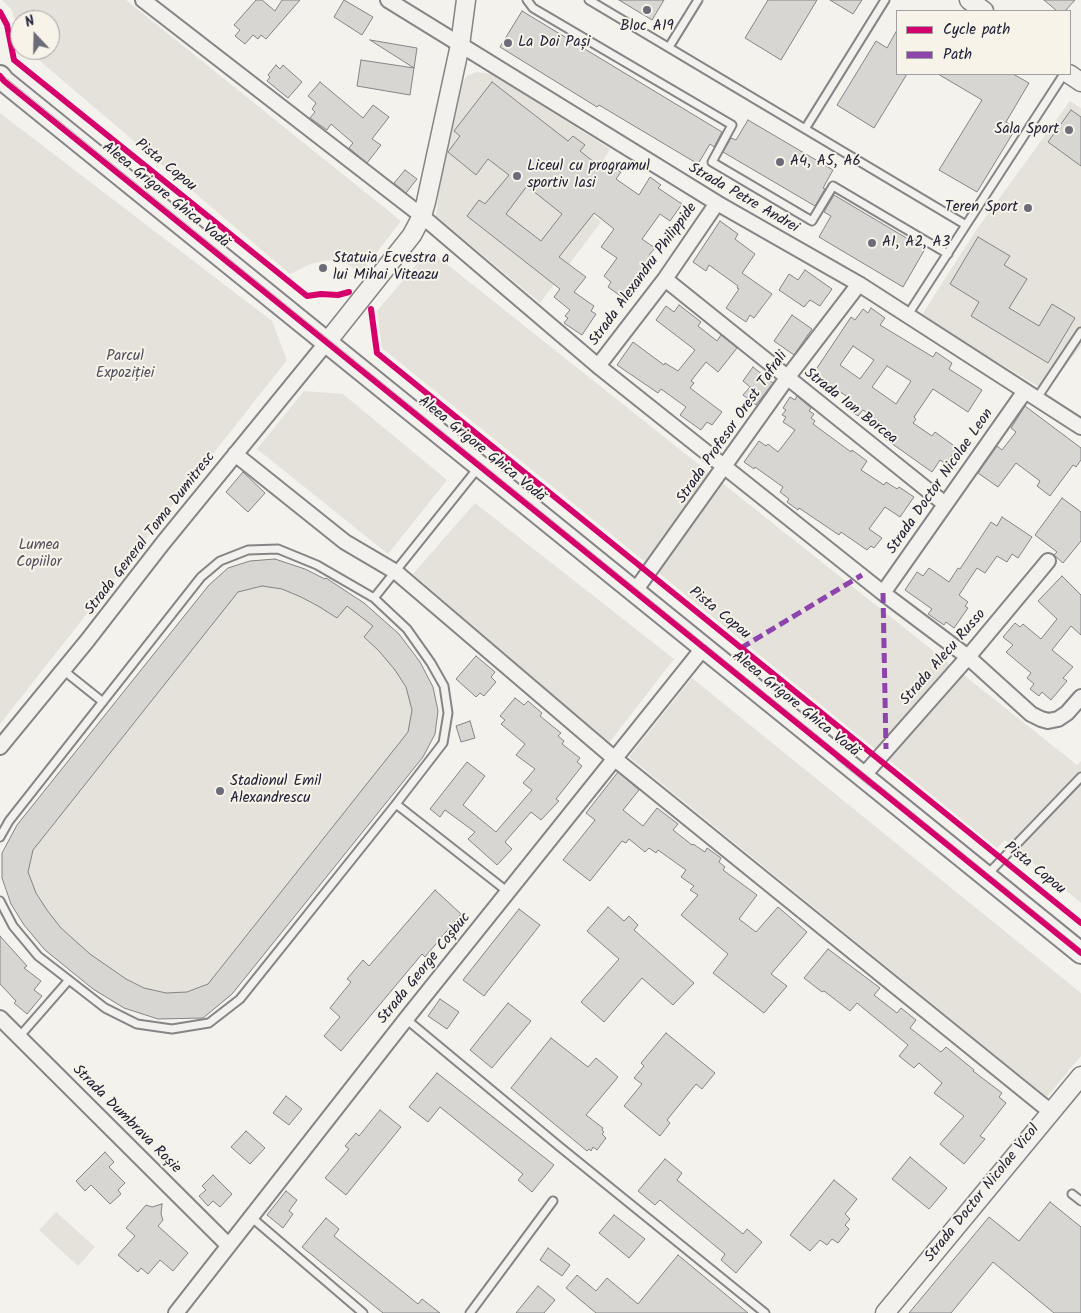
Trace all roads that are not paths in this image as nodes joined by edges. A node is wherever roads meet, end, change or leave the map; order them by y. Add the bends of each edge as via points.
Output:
1 (143, 0) edge
2 (388, 0) edge
3 (466, 0) edge
4 (527, 0) edge
5 (590, 0) edge
6 (698, 0) edge
7 (885, 0) edge
8 (969, 0) edge
9 (983, 10) edge
10 (460, 45) junction
11 (669, 47) junction
12 (1063, 75) edge
13 (1070, 75) edge
14 (1, 79) edge
15 (1081, 82) edge
16 (805, 129) junction
17 (717, 203) junction
18 (422, 216) junction
19 (966, 225) junction
20 (948, 254) junction
21 (665, 279) junction
22 (858, 284) junction
23 (911, 310) dead end
24 (1081, 332) edge
25 (327, 342) junction
26 (598, 366) junction
27 (787, 378) junction
28 (1025, 391) junction
29 (1037, 398) junction
30 (1081, 427) edge
31 (236, 454) junction
32 (480, 466) junction
33 (725, 468) junction
34 (945, 504) junction
35 (1048, 561) dead end
36 (396, 572) junction
37 (635, 591) junction
38 (883, 593) junction
39 (374, 598) junction
40 (704, 647) junction
41 (968, 657) junction
42 (63, 670) junction
43 (1081, 697) edge
44 (103, 702) junction
45 (0, 747) edge
46 (615, 759) junction
47 (863, 776) junction
48 (1081, 776) edge
49 (396, 804) junction
50 (0, 837) edge
51 (986, 876) junction
52 (508, 892) junction
53 (0, 901) edge
54 (1081, 953) edge
55 (68, 980) junction
56 (0, 1018) edge
57 (406, 1019) junction
58 (19, 1037) junction
59 (1081, 1076) edge
60 (1050, 1112) junction
61 (1072, 1194) dead end
62 (553, 1201) dead end
63 (1081, 1201) edge
64 (250, 1216) junction
65 (228, 1245) junction
66 (176, 1313) edge
67 (363, 1313) edge
68 (470, 1313) edge
69 (765, 1313) edge
70 (885, 1313) edge

1 - 18 street
2 - 10 street, Strada Petre Andrei
3 - 10 street
4 - 20 lane via 533,8 732,125 712,162 812,221 833,186
5 - 11 lane
6 - 11 lane
7 - 16 lane
8 - 9 street
10 - 17 street, Strada Petre Andrei
10 - 18 street
11 - 16 lane
12 - 19 lane
13 - 15 street
14 - 25 main road, Aleea Grigore Ghica Vodă
16 - 19 lane
17 - 21 street, Strada Alexandru Philippide
17 - 22 street, Strada Petre Andrei
18 - 25 street via 412,235
18 - 26 street
19 - 20 lane
20 - 23 lane
21 - 26 street, Strada Alexandru Philippide
21 - 27 street, Strada Ion Borcea
22 - 27 street, Strada Profesor Orest Tafrali
22 - 28 street, Strada Petre Andrei
24 - 29 lane
25 - 31 street, Strada General Toma Dumitresc
25 - 32 main road, Aleea Grigore Ghica Vodă
26 - 33 street
27 - 33 street, Strada Profesor Orest Tafrali
27 - 34 street, Strada Ion Borcea
28 - 29 street, Strada Petre Andrei
28 - 34 street, Strada Doctor Nicolae Leon
29 - 30 street, Strada Petre Andrei
31 - 36 street via 346,542
31 - 42 street, Strada General Toma Dumitresc
32 - 36 lane
32 - 37 main road, Aleea Grigore Ghica Vodă
33 - 37 street, Strada Profesor Orest Tafrali
33 - 38 street
34 - 38 street, Strada Doctor Nicolae Leon
35 - 41 street, Strada Alecu Russo
36 - 39 lane
36 - 46 street
37 - 40 main road, Aleea Grigore Ghica Vodă
38 - 41 street
39 - 44 lane via 318,565 294,555 278,549 248,550 220,561 201,577
39 - 49 lane via 407,630 431,663 444,686 448,713 443,743
40 - 46 street, Strada George Coșbuc
40 - 47 main road, Aleea Grigore Ghica Vodă
41 - 43 street via 1041,720 1048,721 1067,713
41 - 47 street, Strada Alecu Russo
42 - 44 lane
42 - 45 street, Strada General Toma Dumitresc
44 - 50 lane via 9,821
46 - 52 street, Strada George Coșbuc
46 - 60 street
47 - 51 main road, Aleea Grigore Ghica Vodă
48 - 51 lane
49 - 52 lane
49 - 55 lane via 240,998 209,1023 172,1029 137,1024 105,1008
51 - 54 main road, Aleea Grigore Ghica Vodă
52 - 57 street, Strada George Coșbuc
53 - 55 lane via 13,926 38,956
55 - 58 lane
56 - 58 street, Strada Dumbrava Roșie
57 - 64 street, Strada George Coșbuc
57 - 69 lane
58 - 65 street, Strada Dumbrava Roșie
59 - 60 street, Strada Doctor Nicolae Vicol
60 - 70 street, Strada Doctor Nicolae Vicol
61 - 63 lane
62 - 68 lane
64 - 65 street, Strada George Coșbuc
64 - 67 lane
65 - 66 street, Strada George Coșbuc

